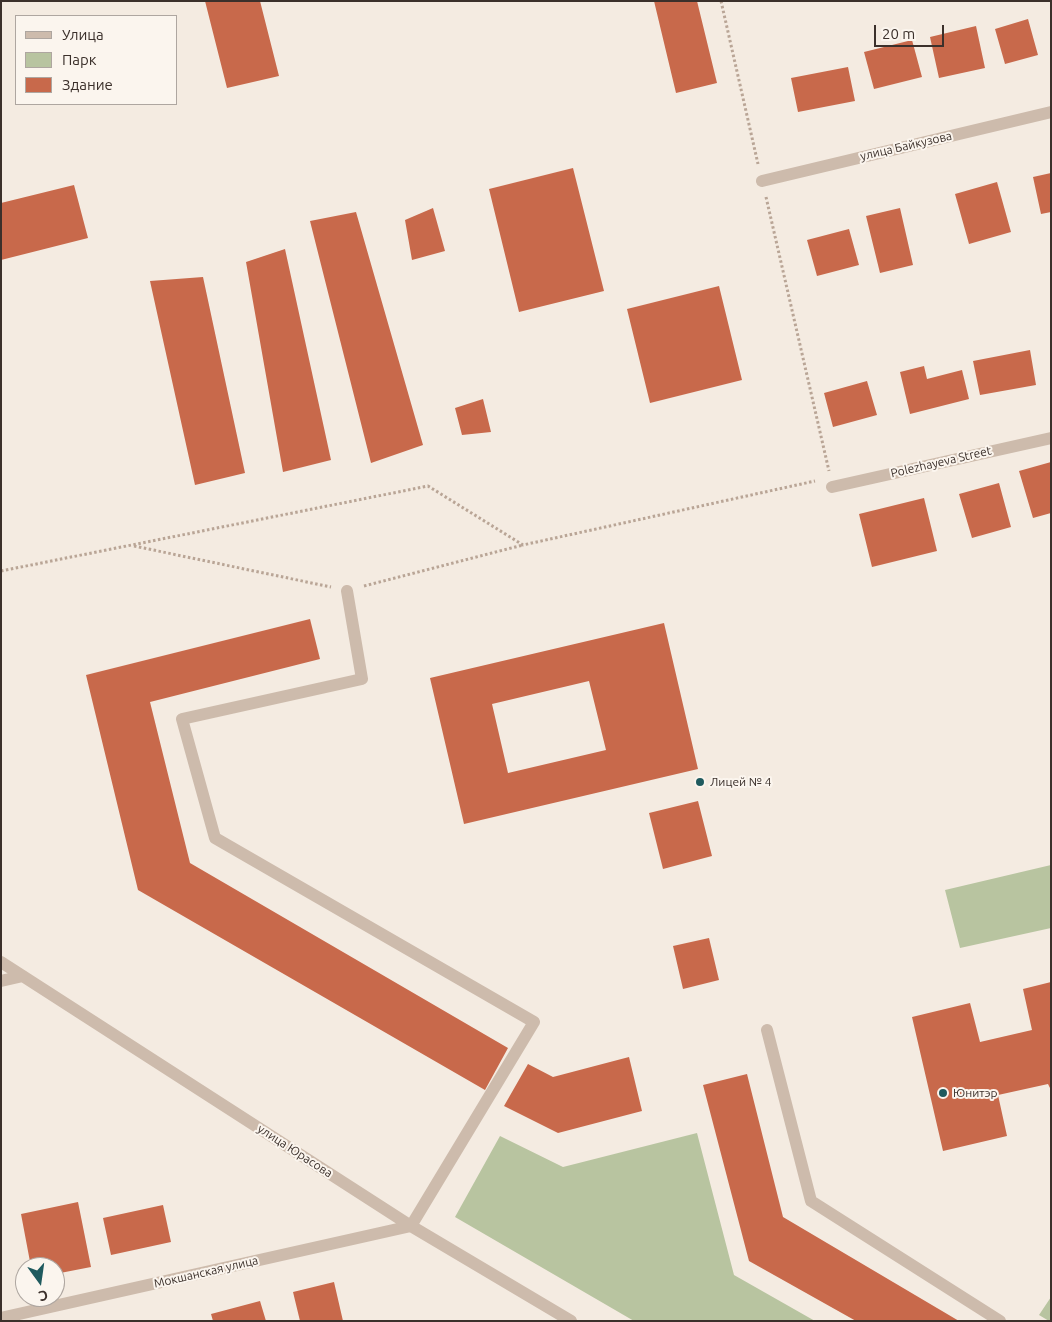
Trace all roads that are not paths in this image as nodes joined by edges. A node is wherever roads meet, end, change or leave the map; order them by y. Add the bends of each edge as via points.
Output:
1 (1051, 112) edge
2 (762, 181) road end
3 (1051, 438) edge
4 (831, 482) road end
5 (347, 591) road end
6 (1, 962) edge
7 (23, 976) junction
8 (1, 981) edge
9 (768, 1030) dead end
10 (411, 1226) junction
11 (1, 1318) edge
12 (571, 1321) edge
13 (1000, 1321) edge

1 - 2 street, улица Байкузова
3 - 4 street, Polezhayeva Street
5 - 10 street via 362,678 182,718 215,838 534,1022
6 - 7 street, улица Юрасова
7 - 8 street
7 - 10 street, улица Юрасова
9 - 13 street via 811,1201
10 - 11 street, Мокшанская улица
10 - 12 street, улица Юрасова

